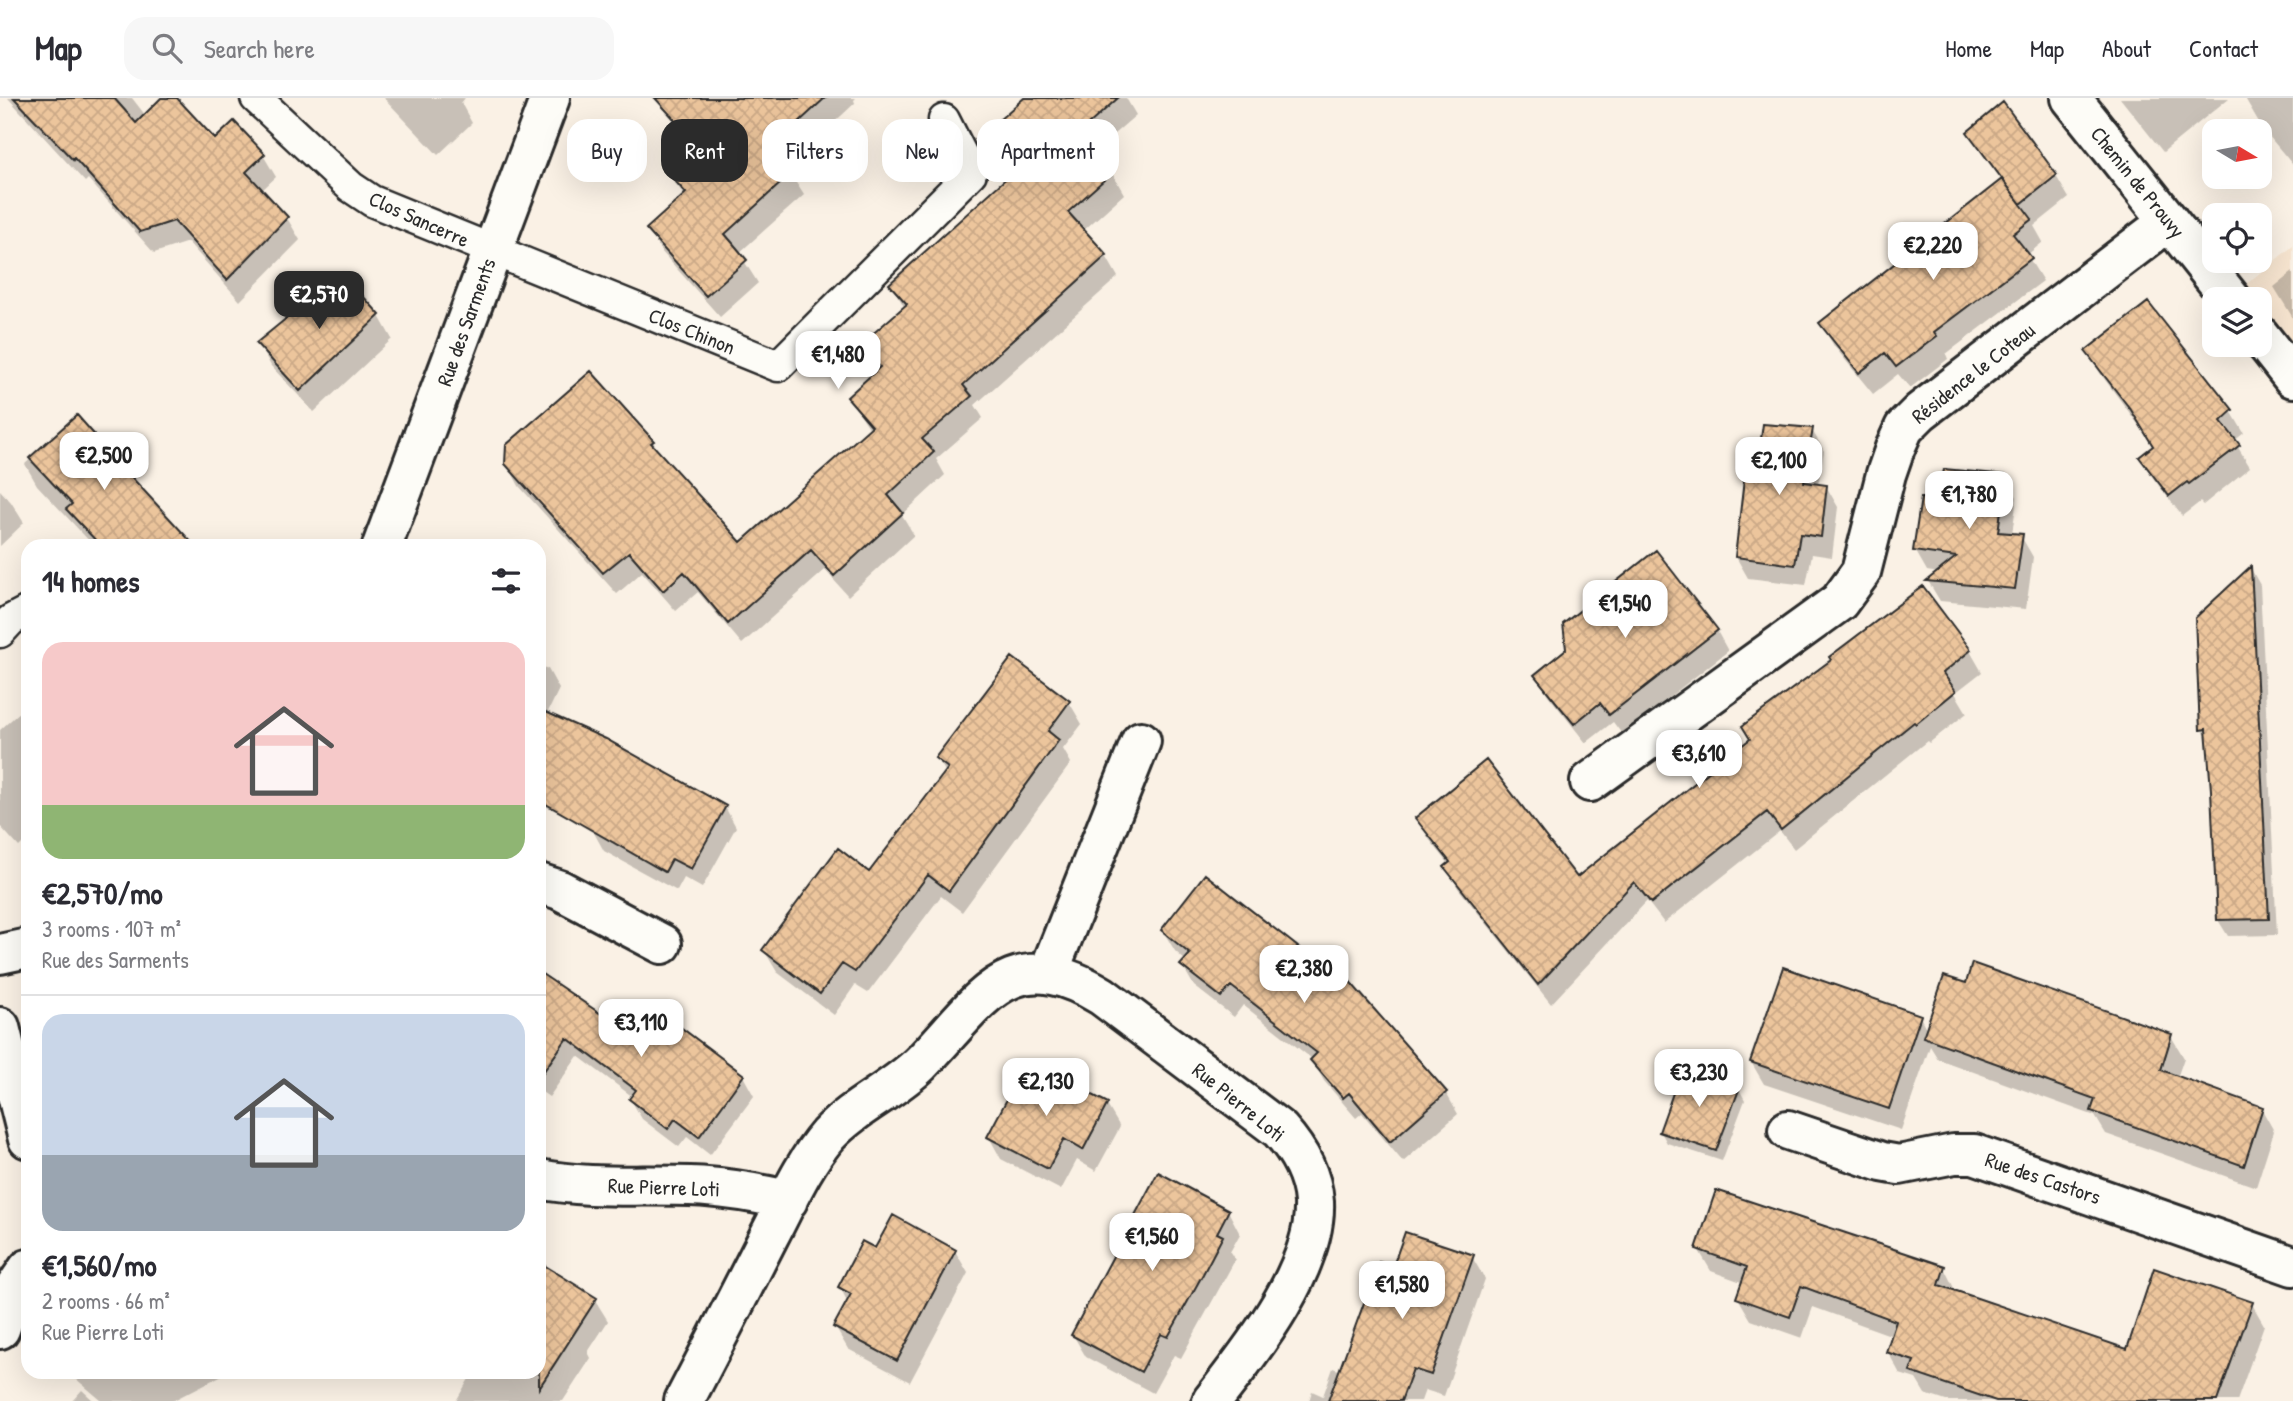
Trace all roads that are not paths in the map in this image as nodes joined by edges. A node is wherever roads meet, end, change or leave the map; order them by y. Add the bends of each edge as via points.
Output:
1 (256, 98) edge
2 (550, 98) edge
3 (2071, 98) edge
4 (963, 157) edge
5 (963, 181) edge
6 (962, 182) edge
7 (2169, 221) junction
8 (493, 251) junction
9 (2221, 287) edge
10 (2272, 351) edge
11 (2293, 378) edge
12 (386, 539) edge
13 (21, 615) edge
14 (0, 632) edge
15 (1141, 741) dead end
16 (1590, 782) dead end
17 (546, 885) edge
18 (662, 944) dead end
19 (21, 950) edge
20 (0, 954) edge
21 (1048, 974) junction
22 (0, 1027) edge
23 (21, 1111) edge
24 (1788, 1130) dead end
25 (546, 1180) edge
26 (788, 1200) junction
27 (2293, 1266) edge
28 (14, 1280) edge
29 (0, 1329) edge
30 (684, 1401) edge
31 (1212, 1401) edge

1 - 8 lane, Clos Sancerre via 372,201
2 - 8 street, Rue des Sarments
3 - 7 street, Chemin de Prouvy
4 - 5 lane, Clos Chinon via 971,173
6 - 8 lane, Clos Chinon via 779,366
7 - 9 street, Chemin de Prouvy
7 - 16 street, Résidence le Coteau via 1904,428 1886,474 1861,572 1839,602
8 - 12 street, Rue des Sarments
10 - 11 street
13 - 14 lane
15 - 21 street
17 - 18 street
19 - 20 street
21 - 26 street, Rue Pierre Loti via 1017,976 983,995 919,1064 827,1136
21 - 31 street, Rue Pierre Loti via 1085,985 1102,996 1280,1130 1303,1162 1314,1203 1306,1250 1270,1323
22 - 23 street
24 - 27 street, Rue des Castors via 1899,1165 1974,1154
25 - 26 street, Rue Pierre Loti via 706,1187
26 - 30 street, Rue Pierre Loti
28 - 29 street

